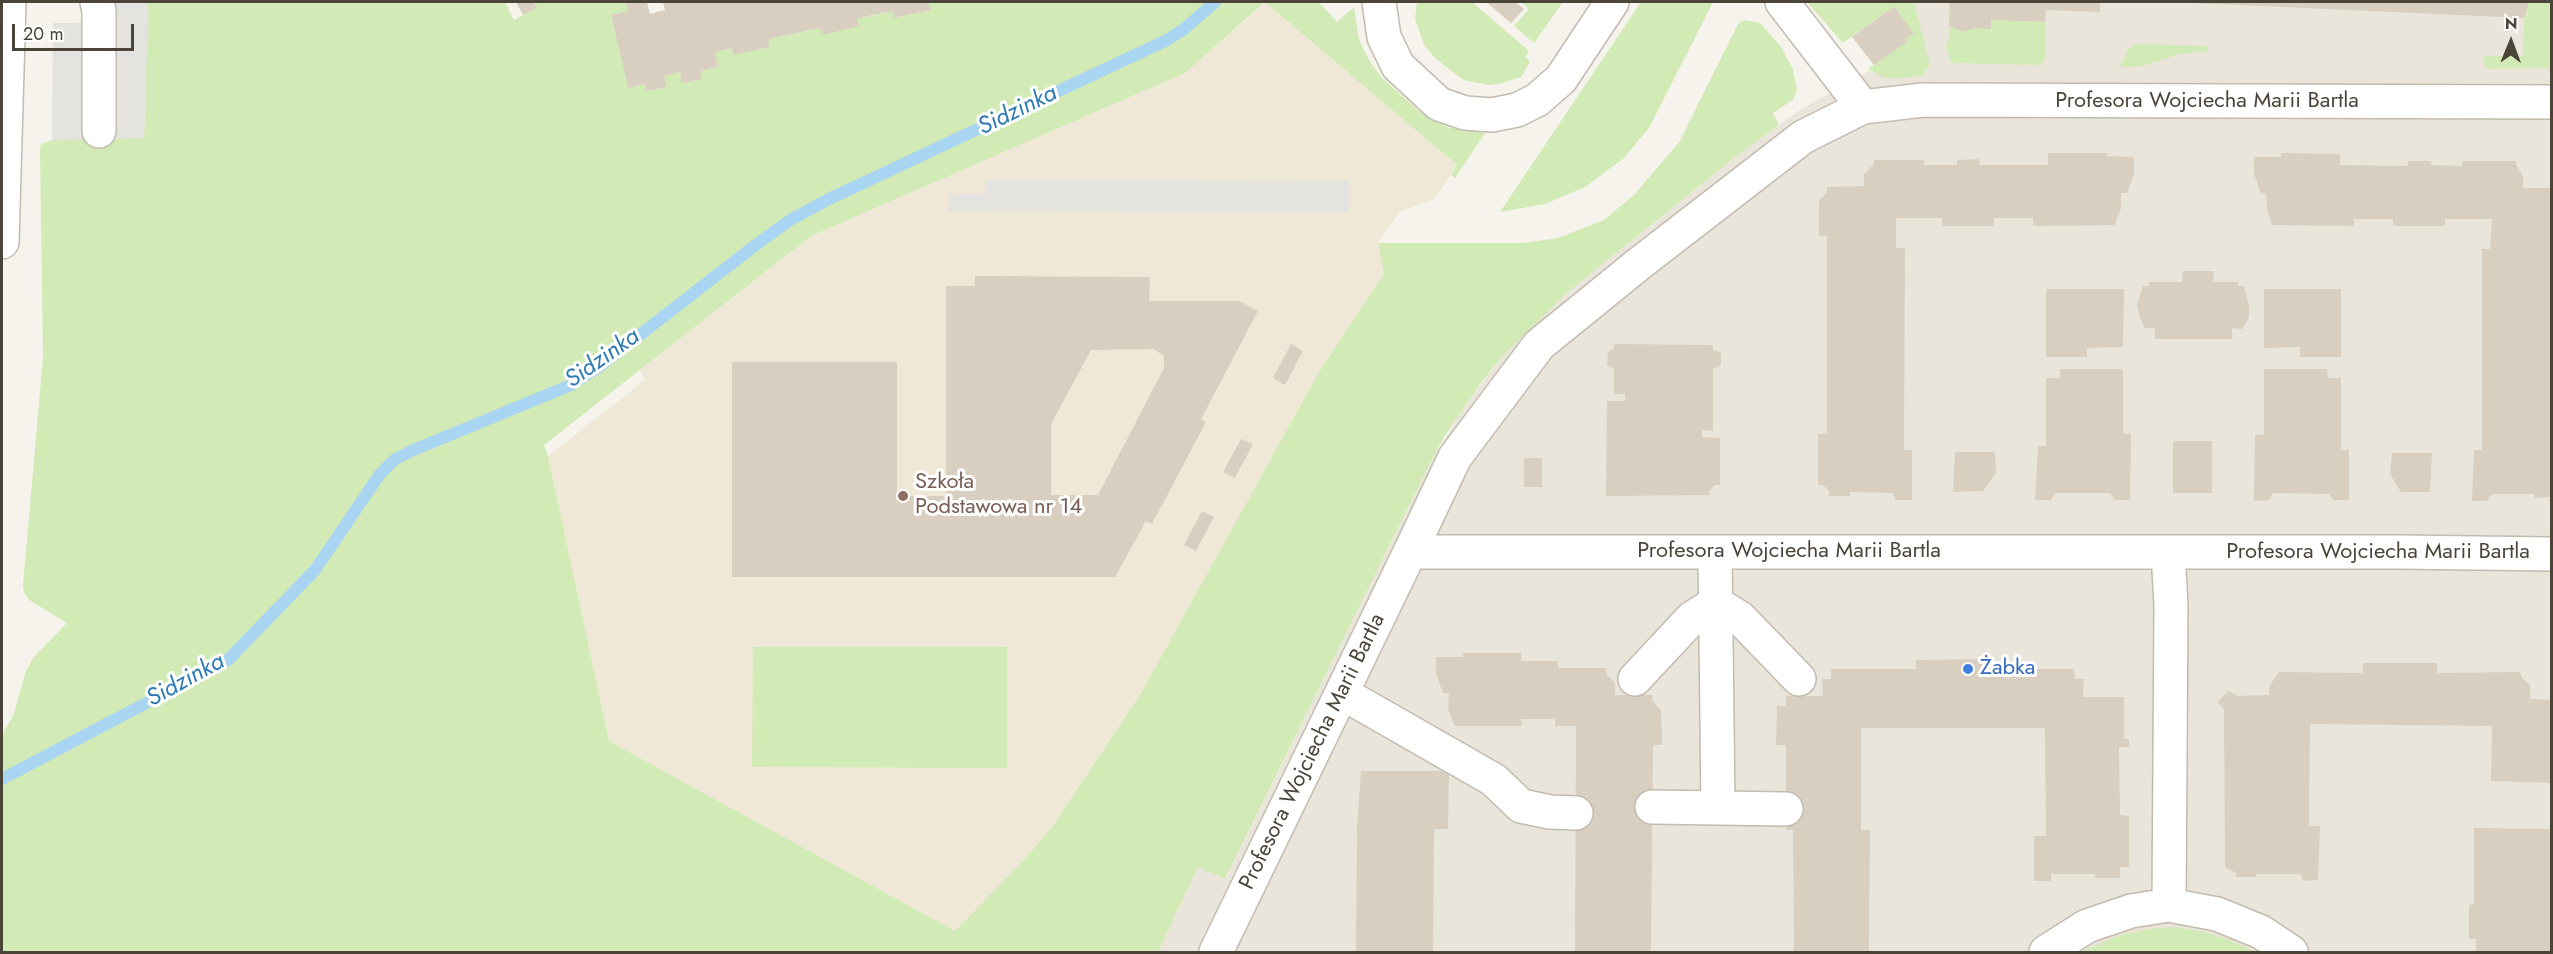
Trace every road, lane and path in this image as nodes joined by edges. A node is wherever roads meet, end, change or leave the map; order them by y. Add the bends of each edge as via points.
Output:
1 (9, 2) edge
2 (97, 2) edge
3 (1379, 2) edge
4 (1612, 2) edge
5 (1782, 2) edge
6 (2552, 102) edge
7 (1863, 107) junction
8 (99, 131) dead end
9 (2, 242) edge
10 (1410, 552) junction
11 (1715, 552) junction
12 (2168, 552) junction
13 (2552, 554) edge
14 (1716, 603) junction
15 (1635, 679) dead end
16 (1799, 679) dead end
17 (1342, 693) junction
18 (1652, 807) dead end
19 (1718, 808) junction
20 (1786, 809) dead end
21 (1576, 813) dead end
22 (2169, 905) junction
23 (1216, 952) edge
24 (2046, 952) edge
25 (2291, 952) edge

1 - 9 street
2 - 8 street
3 - 4 street via 1384,37 1398,66 1439,104 1465,113 1492,115 1517,110 1537,100 1561,79
5 - 7 street
6 - 7 street, Profesora Wojciecha Marii Bartla via 1923,100
7 - 10 street, Profesora Wojciecha Marii Bartla via 1803,137 1539,345 1455,457
10 - 11 street, Profesora Wojciecha Marii Bartla
10 - 17 street, Profesora Wojciecha Marii Bartla
11 - 12 street, Profesora Wojciecha Marii Bartla
11 - 14 street
12 - 13 street, Profesora Wojciecha Marii Bartla
12 - 22 street
14 - 15 street via 1692,618
14 - 16 street via 1740,618
14 - 19 street
17 - 21 street via 1494,780 1521,806
17 - 23 street, Profesora Wojciecha Marii Bartla
18 - 19 street
19 - 20 street
22 - 24 street via 2131,911 2087,926
22 - 25 street via 2217,914 2261,932

